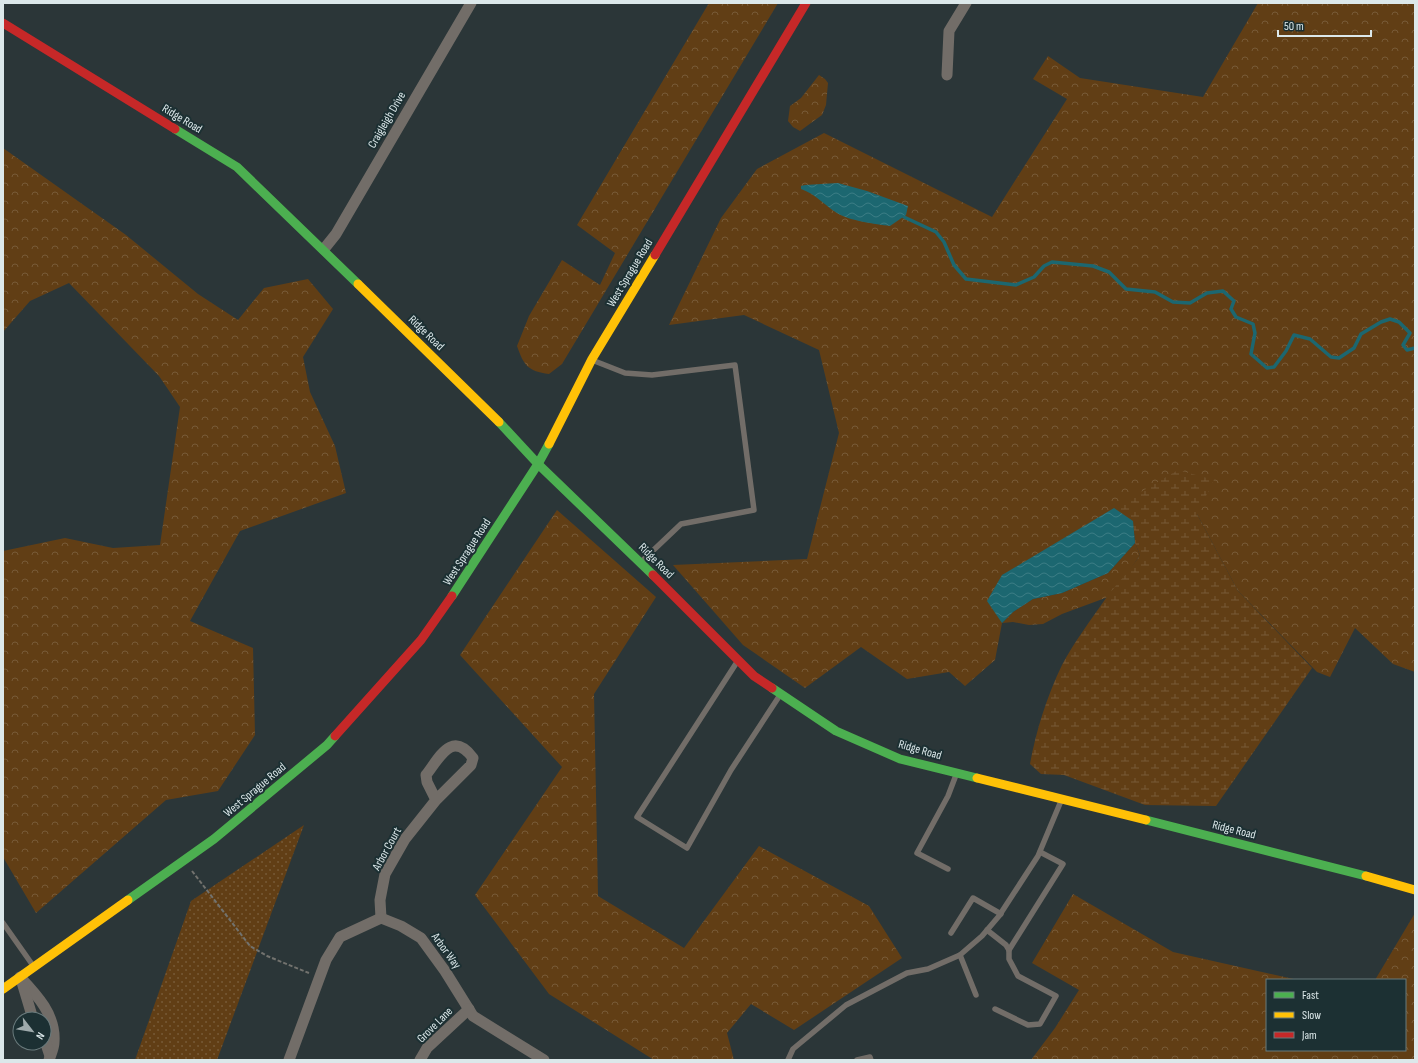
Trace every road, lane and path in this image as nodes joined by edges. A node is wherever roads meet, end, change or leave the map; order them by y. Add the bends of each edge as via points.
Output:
1 (471, 3) edge
2 (806, 3) edge
3 (966, 3) edge
4 (3, 23) edge
5 (947, 75) dead end
6 (324, 249) junction
7 (592, 360) junction
8 (538, 464) junction
9 (641, 562) junction
10 (738, 660) junction
11 (780, 694) junction
12 (957, 773) junction
13 (1062, 799) junction
14 (436, 800) junction
15 (1040, 852) junction
16 (184, 860) junction
17 (948, 870) dead end
18 (1415, 890) edge
19 (1001, 914) junction
20 (381, 918) junction
21 (3, 923) edge
22 (987, 930) junction
23 (951, 933) dead end
24 (1009, 950) junction
25 (960, 955) junction
26 (34, 967) junction
27 (20, 977) junction
28 (319, 977) junction
29 (3, 989) edge
30 (976, 995) dead end
31 (469, 1009) junction
32 (995, 1009) dead end
33 (31, 1011) edge
34 (50, 1058) edge
35 (289, 1060) edge
36 (420, 1060) edge
37 (544, 1060) edge
38 (788, 1060) edge
39 (857, 1060) edge
40 (871, 1060) edge

1 - 6 street, Craigleigh Drive via 336,234
2 - 7 main road, West Sprague Road
3 - 5 street via 949,31
4 - 6 main road, Ridge Road via 237,167
6 - 8 main road, Ridge Road via 479,401
7 - 8 main road, West Sprague Road
7 - 9 lane via 625,373 652,375 735,365 754,510 681,524
8 - 9 main road, Ridge Road
8 - 16 main road, West Sprague Road via 441,614 421,640 327,745 214,839
9 - 10 main road, Ridge Road
10 - 11 main road, Ridge Road via 754,676
10 - 11 lane via 637,816 687,848 731,770
11 - 12 main road, Ridge Road via 836,731 900,759
12 - 13 main road, Ridge Road
12 - 17 lane via 948,796 917,853
13 - 15 lane
13 - 18 main road, Ridge Road
14 - 14 street, Arbor Court via 471,765 472,758 461,746 447,748 426,775
14 - 20 street, Arbor Court via 405,839 386,874 380,900
15 - 19 lane
15 - 24 lane via 1063,864
16 - 26 main road, West Sprague Road
16 - 28 path via 250,946 267,956
19 - 22 lane
19 - 23 lane via 973,898
20 - 28 street via 340,937
20 - 31 street, Arbor Way via 401,926 420,938 445,970
21 - 26 lane
22 - 24 lane
22 - 25 lane
24 - 32 lane via 1009,959 1018,976 1056,996 1040,1024 1028,1025
25 - 30 lane
25 - 38 lane via 928,969 907,973 846,1004 793,1049
26 - 27 main road, West Sprague Road
27 - 29 main road, West Sprague Road
27 - 33 street
27 - 34 street via 42,1001 54,1029 54,1044
28 - 35 street
31 - 36 street, Grove Lane via 427,1048
31 - 37 street, Arbor Way via 473,1016
39 - 40 lane via 870,1057

